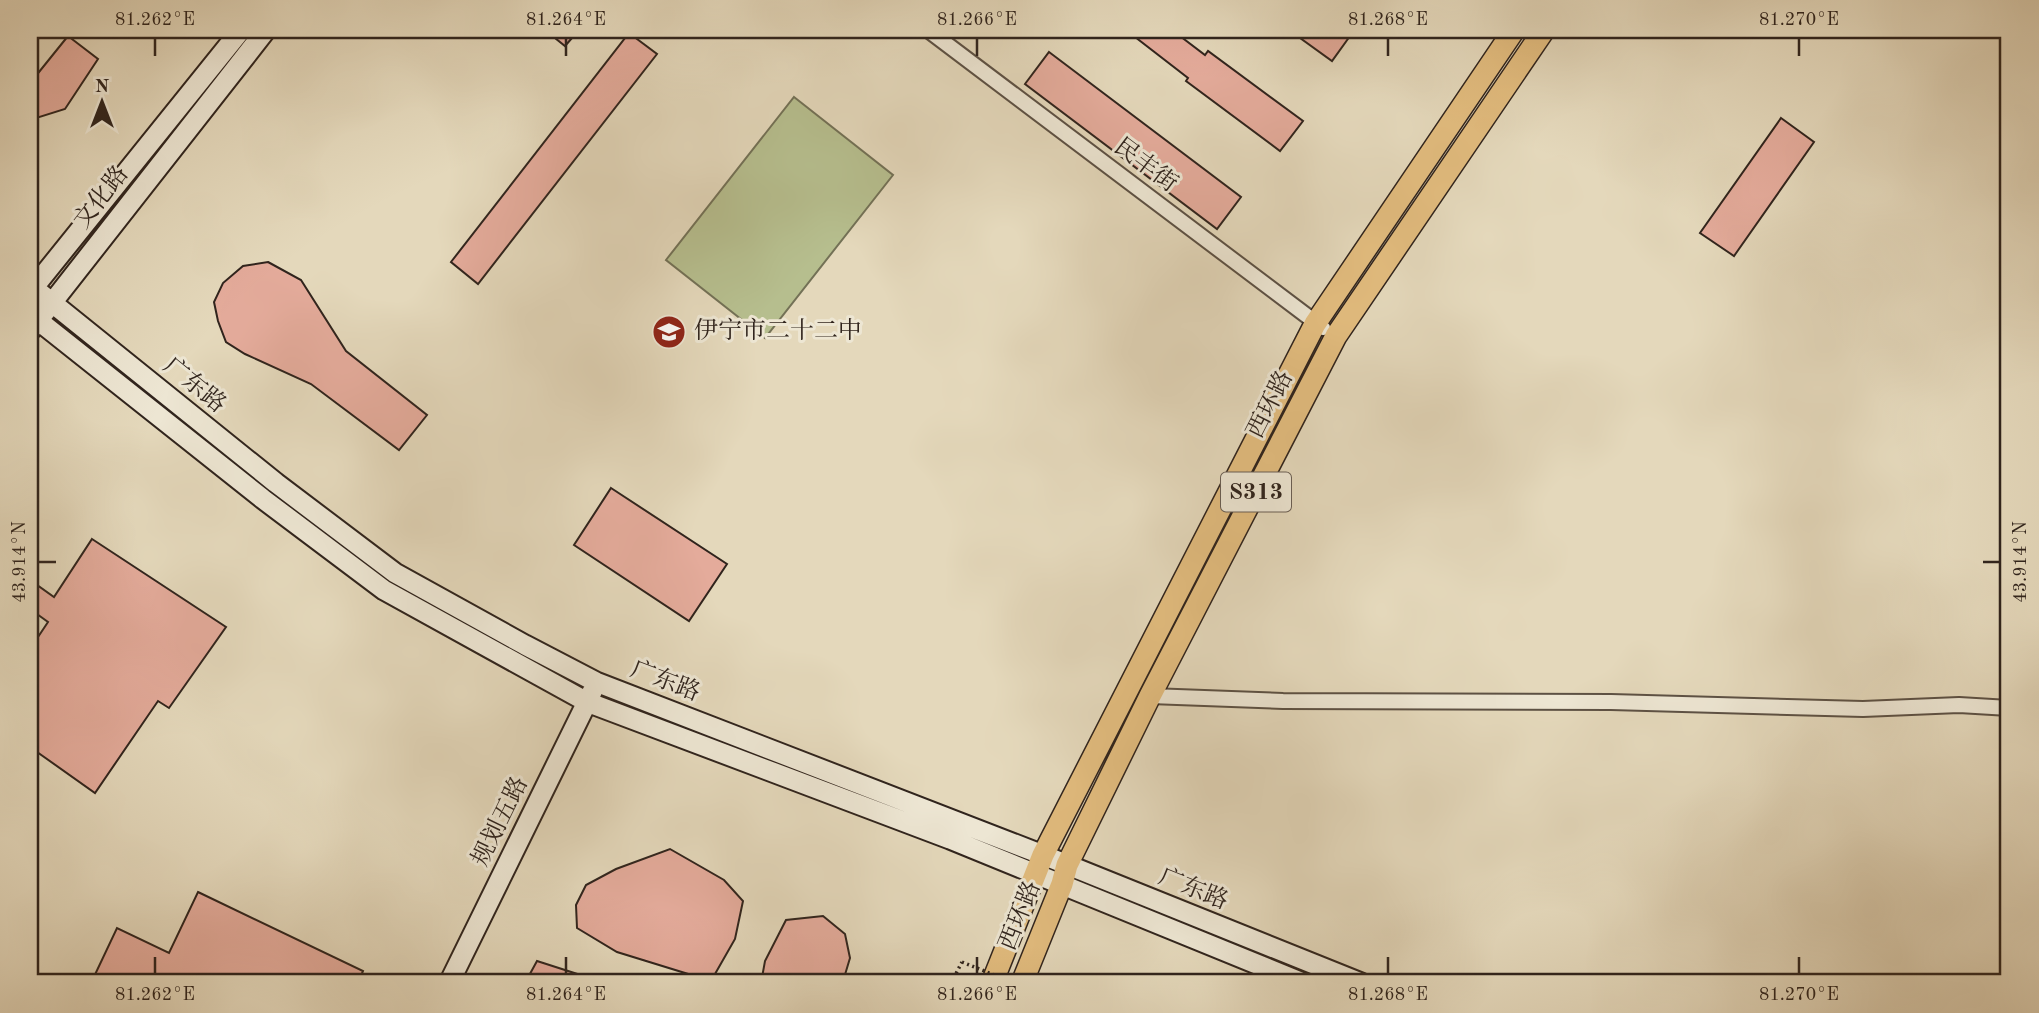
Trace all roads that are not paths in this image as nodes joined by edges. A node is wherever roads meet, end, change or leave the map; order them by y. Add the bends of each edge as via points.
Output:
1 (241, 30) edge
2 (266, 30) edge
3 (928, 30) edge
4 (1514, 30) edge
5 (1544, 30) edge
6 (31, 288) edge
7 (51, 303) junction
8 (33, 322) edge
9 (1315, 324) junction
10 (1336, 336) junction
11 (596, 682) junction
12 (1150, 696) junction
13 (587, 702) junction
14 (2009, 708) edge
15 (1039, 864) junction
16 (1065, 874) junction
17 (449, 983) edge
18 (992, 983) edge
19 (1022, 983) edge
20 (1303, 983) edge
21 (1361, 983) edge

1 - 6 street, 文化路
2 - 7 street, 文化路
3 - 9 street, 民丰街
4 - 9 main road, 西环路 / S313
5 - 10 main road, 西环路 / S313
6 - 7 street, 广东路
7 - 8 street, 文化路
7 - 11 street, 广东路 via 395,573
8 - 13 street, 广东路 via 384,590
9 - 10 street, 民丰街
9 - 15 main road, 西环路 / S313
10 - 12 main road, 西环路 / S313
11 - 13 street, 规划五路
11 - 15 street, 广东路
12 - 14 street
12 - 16 main road, 西环路 / S313
13 - 15 street, 广东路
13 - 17 street, 规划五路
15 - 16 street, 广东路
15 - 18 main road, 西环路 / S313
16 - 19 main road, 西环路 / S313
16 - 20 street, 广东路
16 - 21 street, 广东路

